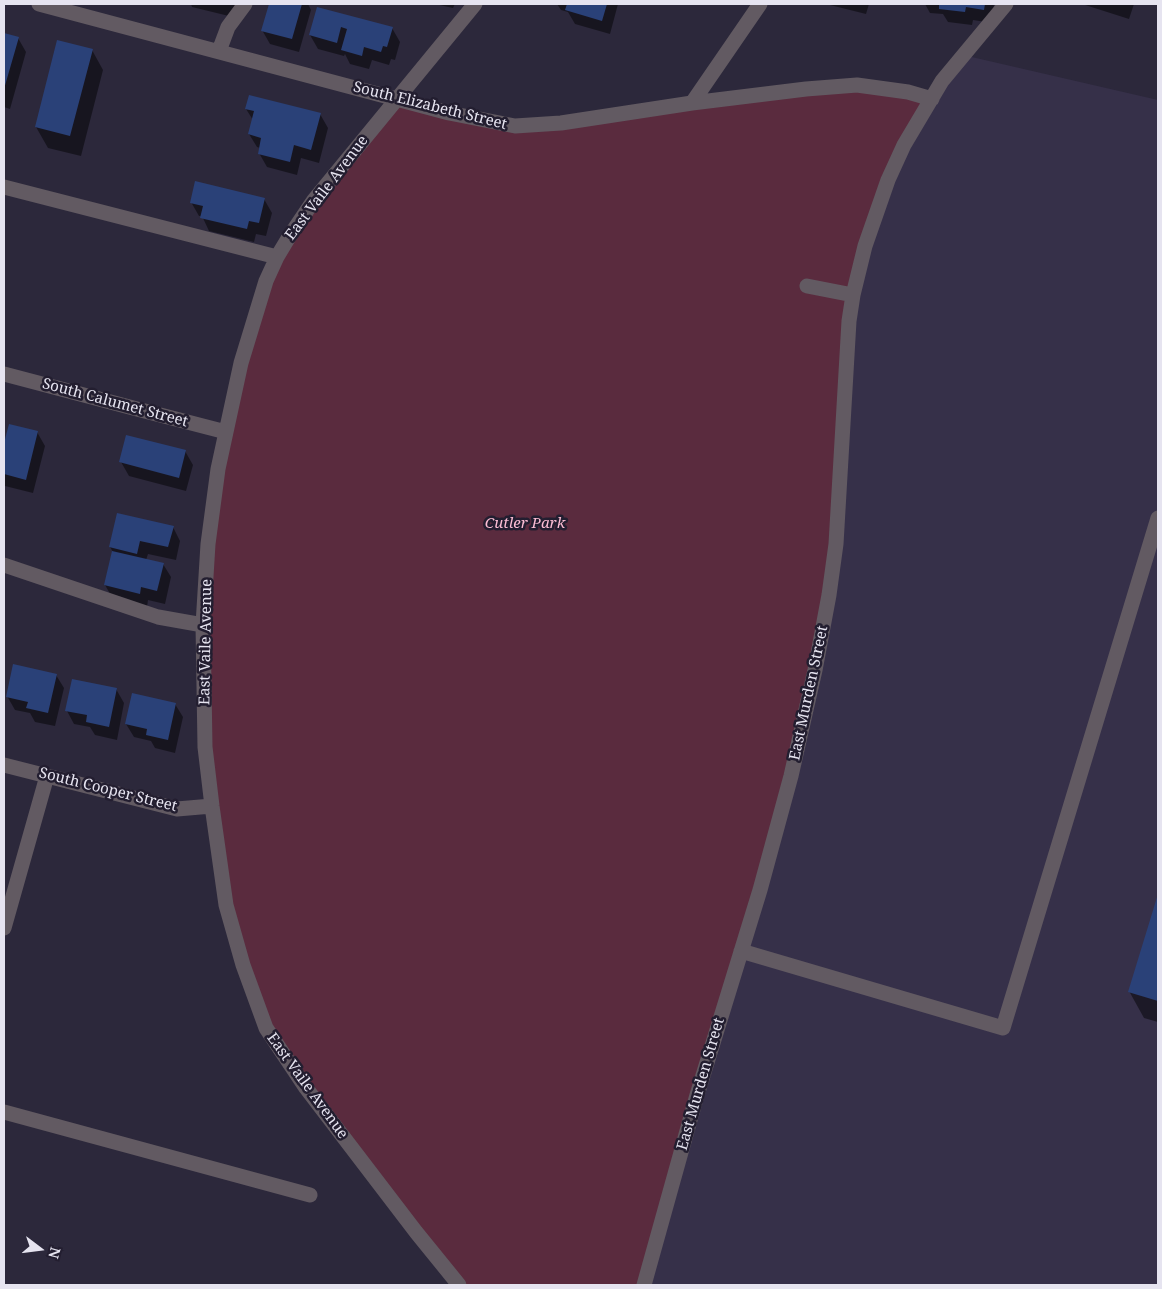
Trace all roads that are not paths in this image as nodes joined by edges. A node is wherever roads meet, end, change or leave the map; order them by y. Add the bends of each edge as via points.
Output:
1 (39, 4) edge
2 (245, 4) edge
3 (474, 4) edge
4 (760, 4) edge
5 (1006, 4) edge
6 (219, 51) junction
7 (932, 98) junction
8 (396, 99) junction
9 (692, 104) junction
10 (4, 187) edge
11 (277, 257) junction
12 (807, 286) dead end
13 (853, 294) junction
14 (4, 374) edge
15 (226, 432) junction
16 (1158, 518) edge
17 (4, 565) edge
18 (203, 625) junction
19 (4, 765) edge
20 (46, 776) junction
21 (212, 806) junction
22 (4, 928) edge
23 (741, 951) junction
24 (4, 1112) edge
25 (310, 1195) dead end
26 (459, 1285) edge
27 (644, 1285) edge

1 - 6 street, South Elizabeth Street
2 - 6 street via 228,27
3 - 8 street, East Vaile Avenue
4 - 9 street
5 - 7 street via 942,81
6 - 8 street, South Elizabeth Street
7 - 9 street, South Elizabeth Street via 858,85
7 - 13 street, East Murden Street via 888,180 865,246
8 - 9 street, South Elizabeth Street via 515,126 562,124
8 - 11 street, East Vaile Avenue via 314,200
10 - 11 street
11 - 15 street, East Vaile Avenue via 266,281 241,363
12 - 13 street
13 - 23 street, East Murden Street via 836,544 829,595 791,776
14 - 15 street, South Calumet Street
15 - 18 street, East Vaile Avenue via 208,544
16 - 23 street via 1002,1028
17 - 18 street via 158,617
18 - 21 street, East Vaile Avenue via 205,747
19 - 20 street, South Cooper Street
20 - 21 street, South Cooper Street via 177,809
20 - 22 street
21 - 26 street, East Vaile Avenue via 226,904 243,965 266,1028 306,1088
23 - 27 street, East Murden Street
24 - 25 street

